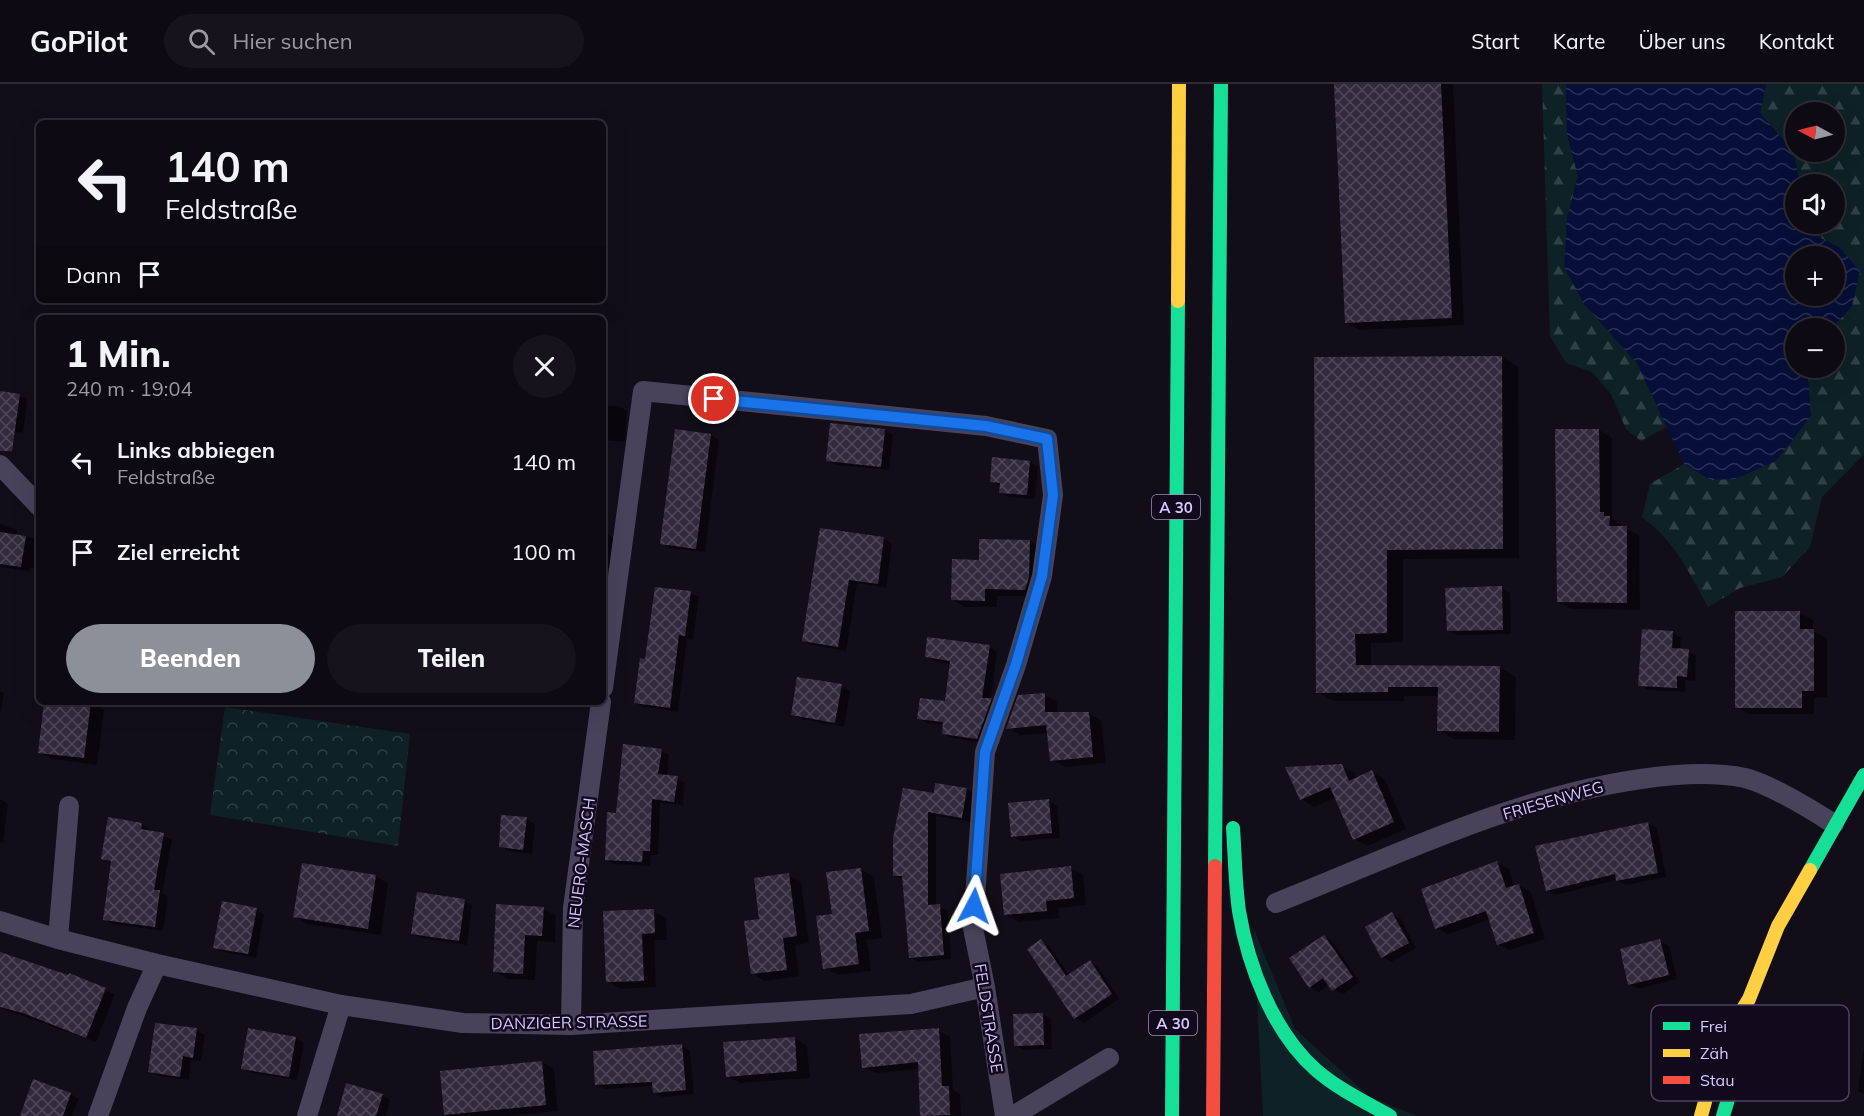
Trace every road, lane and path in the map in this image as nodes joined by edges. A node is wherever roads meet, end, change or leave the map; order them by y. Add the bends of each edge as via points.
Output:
1 (1179, 84) edge
2 (1221, 84) edge
3 (0, 465) edge
4 (36, 503) edge
5 (608, 610) edge
6 (1215, 622) junction
7 (606, 641) edge
8 (601, 705) edge
9 (1864, 775) edge
10 (1230, 784) dead end
11 (69, 806) dead end
12 (1233, 819) dead end
13 (1834, 824) junction
14 (1276, 903) dead end
15 (0, 921) edge
16 (58, 939) junction
17 (157, 964) junction
18 (985, 987) junction
19 (1749, 999) junction
20 (341, 1005) junction
21 (1745, 1005) edge
22 (1748, 1005) edge
23 (571, 1025) junction
24 (1109, 1058) dead end
25 (1705, 1101) edge
26 (1728, 1101) edge
27 (98, 1116) edge
28 (306, 1116) edge
29 (1005, 1116) edge
30 (1014, 1116) edge
31 (1172, 1116) edge
32 (1213, 1116) edge
33 (1390, 1116) edge
34 (1701, 1116) edge
35 (1723, 1116) edge

1 - 31 main road, A 30
2 - 6 main road, A 30
3 - 4 street
5 - 7 street
5 - 18 street, FELDSTRASSE via 643,391 986,426 1047,439 1053,495 1042,576 985,752 973,928
6 - 10 main road
6 - 32 main road, A 30
8 - 23 street, NEUERO-MASCH via 573,908
9 - 13 main road
11 - 16 street
12 - 33 main road via 1242,923 1260,984 1289,1036 1314,1069
13 - 14 street, FRIESENWEG via 1747,779 1711,773 1659,776 1592,786 1543,800
13 - 19 main road via 1778,926
15 - 16 street, DANZIGER STRASSE
16 - 17 street, DANZIGER STRASSE
17 - 20 street, DANZIGER STRASSE
17 - 27 street
18 - 23 street, DANZIGER STRASSE via 911,1004
18 - 29 street, FELDSTRASSE
19 - 21 main road
19 - 22 main road
20 - 23 street, DANZIGER STRASSE via 463,1023
20 - 28 street
24 - 30 street
25 - 34 main road
26 - 35 main road

